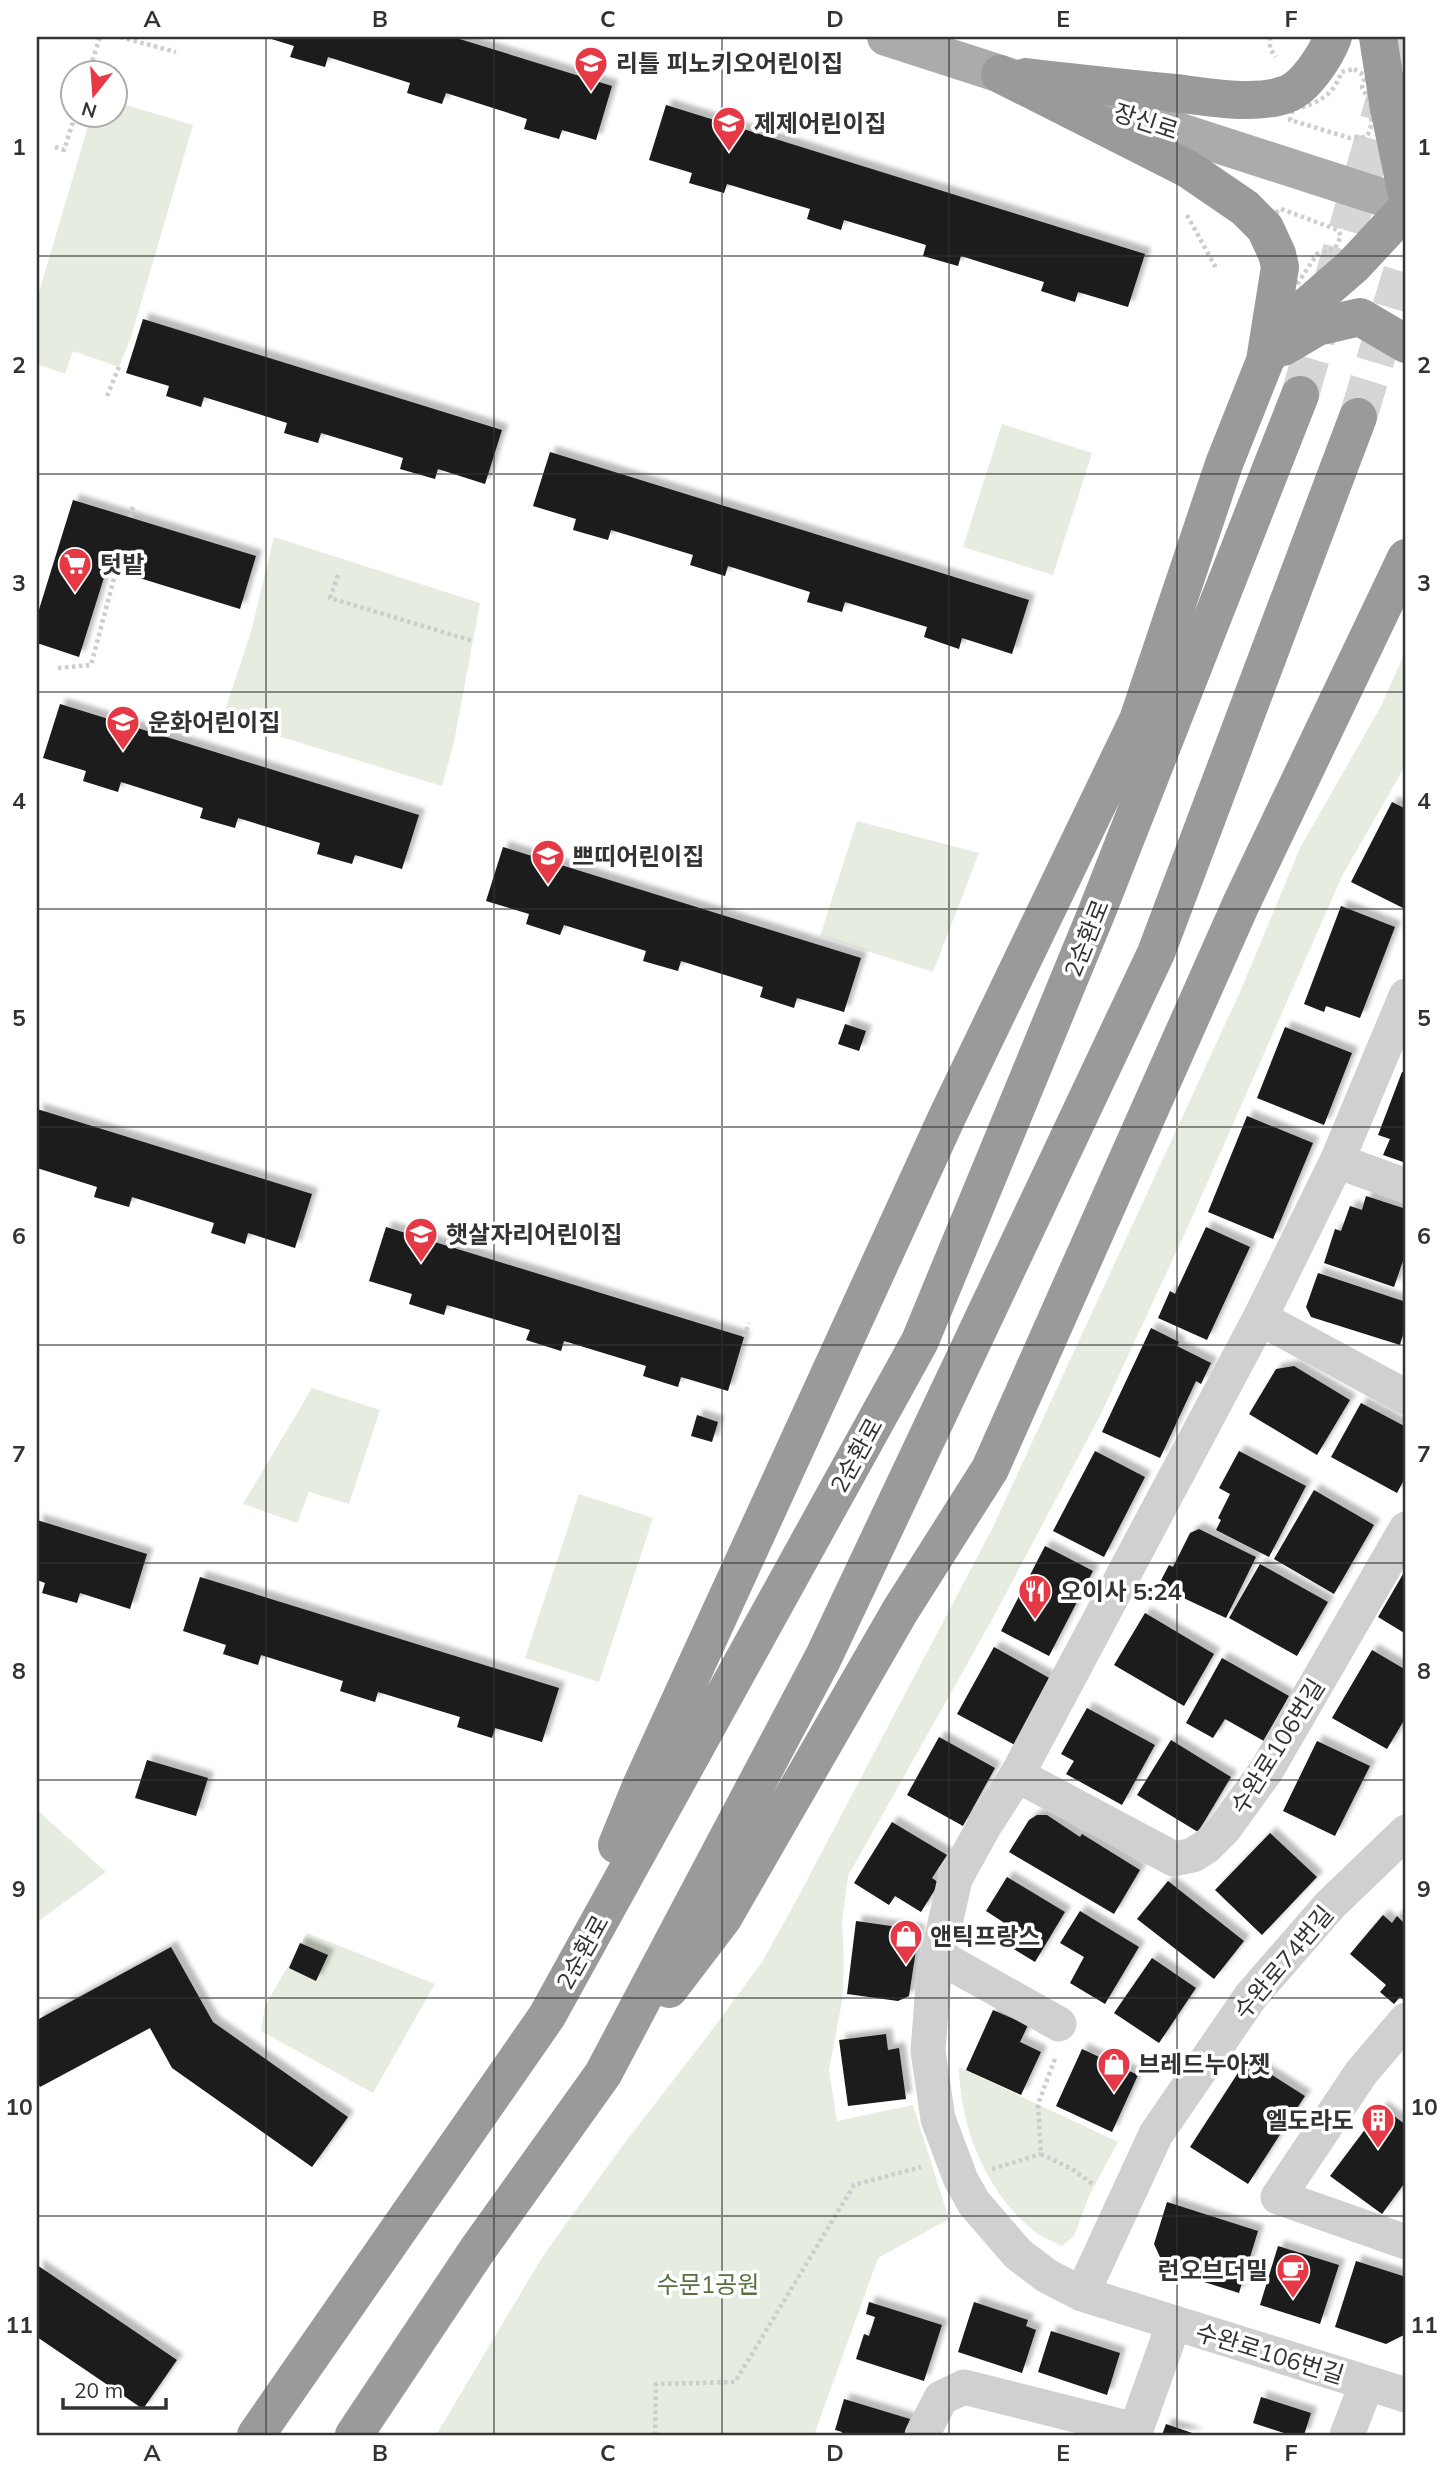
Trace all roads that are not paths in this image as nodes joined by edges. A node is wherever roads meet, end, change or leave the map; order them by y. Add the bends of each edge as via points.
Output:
1 (886, 37) edge
2 (1333, 37) edge
3 (1378, 37) edge
4 (1402, 37) edge
5 (1406, 44) edge
6 (999, 74) junction
7 (1406, 190) edge
8 (1406, 207) edge
9 (1406, 344) edge
10 (1265, 361) junction
11 (1300, 395) tunnel mouth
12 (1358, 417) tunnel mouth
13 (1406, 558) edge
14 (1406, 996) edge
15 (1337, 1161) junction
16 (1406, 1185) edge
17 (1260, 1318) junction
18 (1406, 1397) edge
19 (1406, 1529) edge
20 (1017, 1775) junction
21 (1406, 1832) edge
22 (938, 1956) junction
23 (547, 2016) junction
24 (1406, 2020) edge
25 (1059, 2024) road end
26 (603, 2074) junction
27 (1406, 2242) edge
28 (1082, 2294) junction
29 (1174, 2323) junction
30 (1367, 2383) junction
31 (1406, 2395) edge
32 (1134, 2433) edge
33 (256, 2435) edge
34 (354, 2435) edge
35 (922, 2435) edge
36 (1347, 2435) edge

1 - 6 main road, 장신로
2 - 6 highway via 1312,73 1290,93 1264,100
3 - 7 highway
4 - 5 highway
6 - 8 main road, 장신로
6 - 10 highway via 1188,169 1245,208 1265,228 1280,267
8 - 10 highway via 1353,266 1293,318
9 - 10 highway via 1360,317 1317,327
10 - 23 highway via 1224,464 1138,720 947,1118 641,1786
11 - 23 highway, 2순환로 via 1096,914 920,1341
12 - 26 highway via 1156,953 822,1658
13 - 26 highway via 1241,904 990,1469 900,1611 723,1918
14 - 15 street, 수완로106번길
15 - 16 street
15 - 17 street, 수완로106번길
17 - 18 street
17 - 20 street, 수완로106번길
19 - 20 street, 수완로106번길 via 1266,1771 1224,1829 1193,1855 1174,1859
20 - 22 street, 수완로106번길 via 955,1879
21 - 28 street, 수완로74번길 via 1330,1905 1251,1996 1156,2134
22 - 25 street
22 - 28 street, 수완로106번길 via 928,2051 938,2119 956,2169 974,2203 1018,2254 1046,2276
23 - 33 highway, 2순환로
24 - 27 street via 1361,2073 1278,2197
26 - 34 highway via 478,2249
28 - 29 street, 수완로106번길
29 - 30 street, 수완로106번길
29 - 32 street, 수완로106번길
30 - 31 street, 수완로106번길
30 - 36 street, 수완로106번길
32 - 35 street, 수완로106번길 via 964,2387 941,2398

